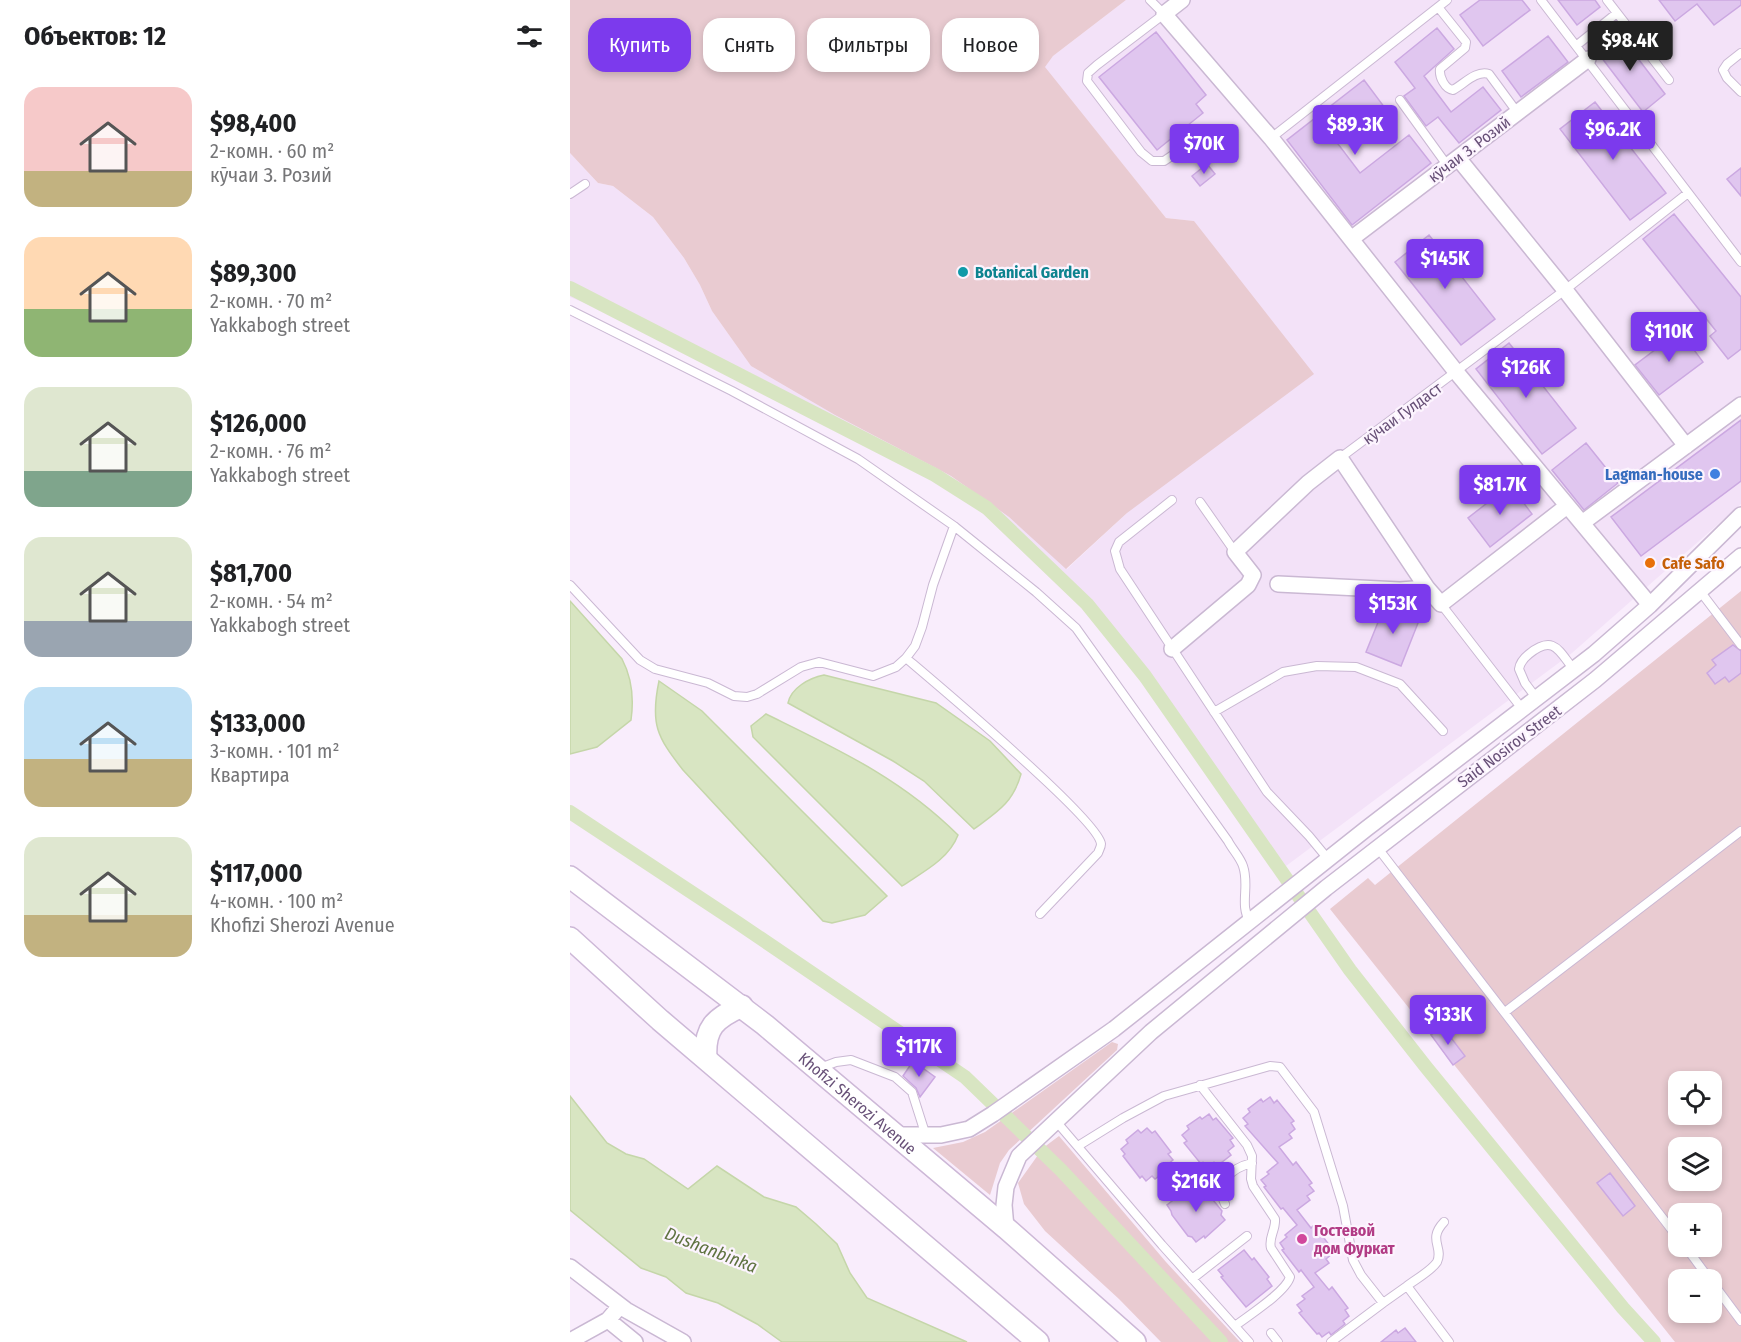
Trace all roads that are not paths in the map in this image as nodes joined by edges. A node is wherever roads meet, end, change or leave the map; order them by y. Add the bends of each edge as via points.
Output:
1 (1150, 0) edge
2 (1182, 0) edge
3 (1447, 0) edge
4 (1541, 0) edge
5 (1607, 0) edge
6 (1438, 7) junction
7 (1617, 13) junction
8 (1164, 14) junction
9 (1577, 45) junction
10 (1741, 53) edge
11 (1588, 59) junction
12 (1669, 80) dead end
13 (1741, 92) edge
14 (1400, 100) dead end
15 (1517, 112) junction
16 (1210, 130) dead end
17 (1271, 138) junction
18 (1452, 162) junction
19 (585, 184) dead end
20 (1688, 193) junction
21 (570, 194) edge
22 (1351, 239) junction
23 (1741, 261) edge
24 (1565, 291) junction
25 (570, 310) edge
26 (1457, 373) junction
27 (1741, 405) edge
28 (1686, 446) junction
29 (1340, 458) junction
30 (1172, 500) dead end
31 (1200, 502) dead end
32 (1568, 506) junction
33 (1741, 515) edge
34 (1582, 523) junction
35 (954, 526) junction
36 (1235, 552) junction
37 (1741, 556) edge
38 (1278, 584) dead end
39 (570, 585) edge
40 (1427, 588) junction
41 (1700, 591) junction
42 (1441, 604) junction
43 (1650, 605) junction
44 (1741, 645) edge
45 (1172, 649) junction
46 (906, 658) junction
47 (1574, 670) junction
48 (1539, 698) junction
49 (1523, 710) junction
50 (1214, 712) junction
51 (1554, 712) junction
52 (1443, 731) dead end
53 (1741, 831) edge
54 (1377, 848) junction
55 (1328, 859) junction
56 (570, 877) edge
57 (1040, 914) dead end
58 (1255, 918) junction
59 (570, 938) edge
60 (742, 1006) junction
61 (1505, 1012) junction
62 (1114, 1029) junction
63 (1131, 1050) junction
64 (706, 1058) junction
65 (818, 1069) junction
66 (1200, 1085) junction
67 (1056, 1120) junction
68 (894, 1135) junction
69 (926, 1136) junction
70 (1078, 1146) junction
71 (1252, 1163) junction
72 (1225, 1204) dead end
73 (1444, 1222) dead end
74 (1668, 1226) edge
75 (1006, 1228) junction
76 (1247, 1236) dead end
77 (1692, 1257) edge
78 (570, 1267) edge
79 (1702, 1269) edge
80 (1192, 1279) junction
81 (1407, 1286) junction
82 (1722, 1296) edge
83 (1383, 1303) junction
84 (620, 1306) junction
85 (608, 1320) junction
86 (1741, 1321) edge
87 (1235, 1326) junction
88 (1270, 1333) dead end
89 (570, 1341) edge
90 (1133, 1341) edge
91 (635, 1342) edge
92 (683, 1342) edge
93 (1038, 1342) edge
94 (1250, 1342) edge
95 (1278, 1342) edge
96 (1331, 1342) edge
97 (1449, 1342) edge

1 - 8 lane
2 - 8 street
3 - 6 lane
4 - 9 lane
5 - 7 lane
6 - 15 lane via 1466,42 1440,69 1446,87 1453,90 1484,72
6 - 17 lane
7 - 9 lane
7 - 12 lane
8 - 16 lane via 1097,65 1086,81 1152,161 1164,161
8 - 17 street
9 - 11 lane
10 - 13 lane via 1723,70
11 - 15 street, кӯчаи З. Розий
11 - 20 lane
14 - 18 lane
15 - 18 street, кӯчаи З. Розий
17 - 22 street
18 - 22 street, кӯчаи З. Розий
18 - 24 street
19 - 21 lane
20 - 23 lane
20 - 24 lane, кӯчаи Гулдаст
22 - 26 street
24 - 26 lane, кӯчаи Гулдаст
24 - 28 street
25 - 35 lane via 858,459
26 - 29 lane, кӯчаи Гулдаст
26 - 32 street
27 - 28 street
28 - 34 street
29 - 36 street
29 - 40 street
30 - 45 lane via 1119,542 1115,551 1120,568
31 - 36 lane
32 - 34 street
32 - 42 street
33 - 43 street, Said Nosirov Street
34 - 43 street
35 - 46 lane via 922,627
35 - 58 lane via 1076,628 1243,865 1244,912
36 - 45 street via 1253,575 1248,585
37 - 41 street, Said Nosirov Street
38 - 40 street
39 - 46 lane via 640,660 655,669 708,683 734,696 757,694 812,663 873,676 896,667
40 - 42 street
41 - 44 lane
41 - 51 street, Said Nosirov Street
42 - 49 lane
43 - 47 street, Said Nosirov Street
45 - 50 lane
46 - 57 lane via 1028,764 1085,821 1101,844 1098,853
47 - 48 street, Said Nosirov Street
47 - 48 lane via 1551,644 1532,652 1519,669 1522,679
48 - 49 street, Said Nosirov Street
48 - 51 street
49 - 55 street, Said Nosirov Street
50 - 52 lane via 1283,672 1317,666 1356,667 1400,684
50 - 55 lane via 1267,792
51 - 54 street, Said Nosirov Street
53 - 61 lane
54 - 61 lane
54 - 63 street, Said Nosirov Street
55 - 58 street, Said Nosirov Street
56 - 60 main road, Khofizi Sherozi Avenue
58 - 62 street, Said Nosirov Street
59 - 64 main road
60 - 64 main road via 712,1026 706,1039
60 - 65 main road, Khofizi Sherozi Avenue
61 - 74 lane
62 - 63 street via 1126,1038
62 - 69 street, Said Nosirov Street via 978,1124 961,1132
63 - 67 street, Said Nosirov Street
64 - 93 main road
65 - 68 main road, Khofizi Sherozi Avenue
65 - 69 lane via 851,1060 895,1077 912,1092
66 - 70 lane via 1154,1100
66 - 71 lane via 1247,1145
66 - 83 lane via 1270,1066 1285,1072 1314,1112 1339,1192 1356,1267
67 - 70 lane
67 - 75 street, Said Nosirov Street via 1024,1150 1011,1171 1005,1196
68 - 69 street, Said Nosirov Street
68 - 75 main road, Khofizi Sherozi Avenue
70 - 80 lane
71 - 72 lane via 1233,1171 1223,1182 1221,1194
71 - 87 lane via 1252,1186 1275,1219 1271,1248 1289,1281
73 - 81 lane via 1435,1237 1436,1263
75 - 90 main road, Khofizi Sherozi Avenue
76 - 80 lane
77 - 79 lane
78 - 84 street
80 - 87 lane
81 - 83 lane
81 - 97 lane
82 - 86 lane
83 - 96 lane
84 - 85 street
84 - 92 street
85 - 89 street
85 - 91 street
87 - 94 lane
88 - 95 lane

